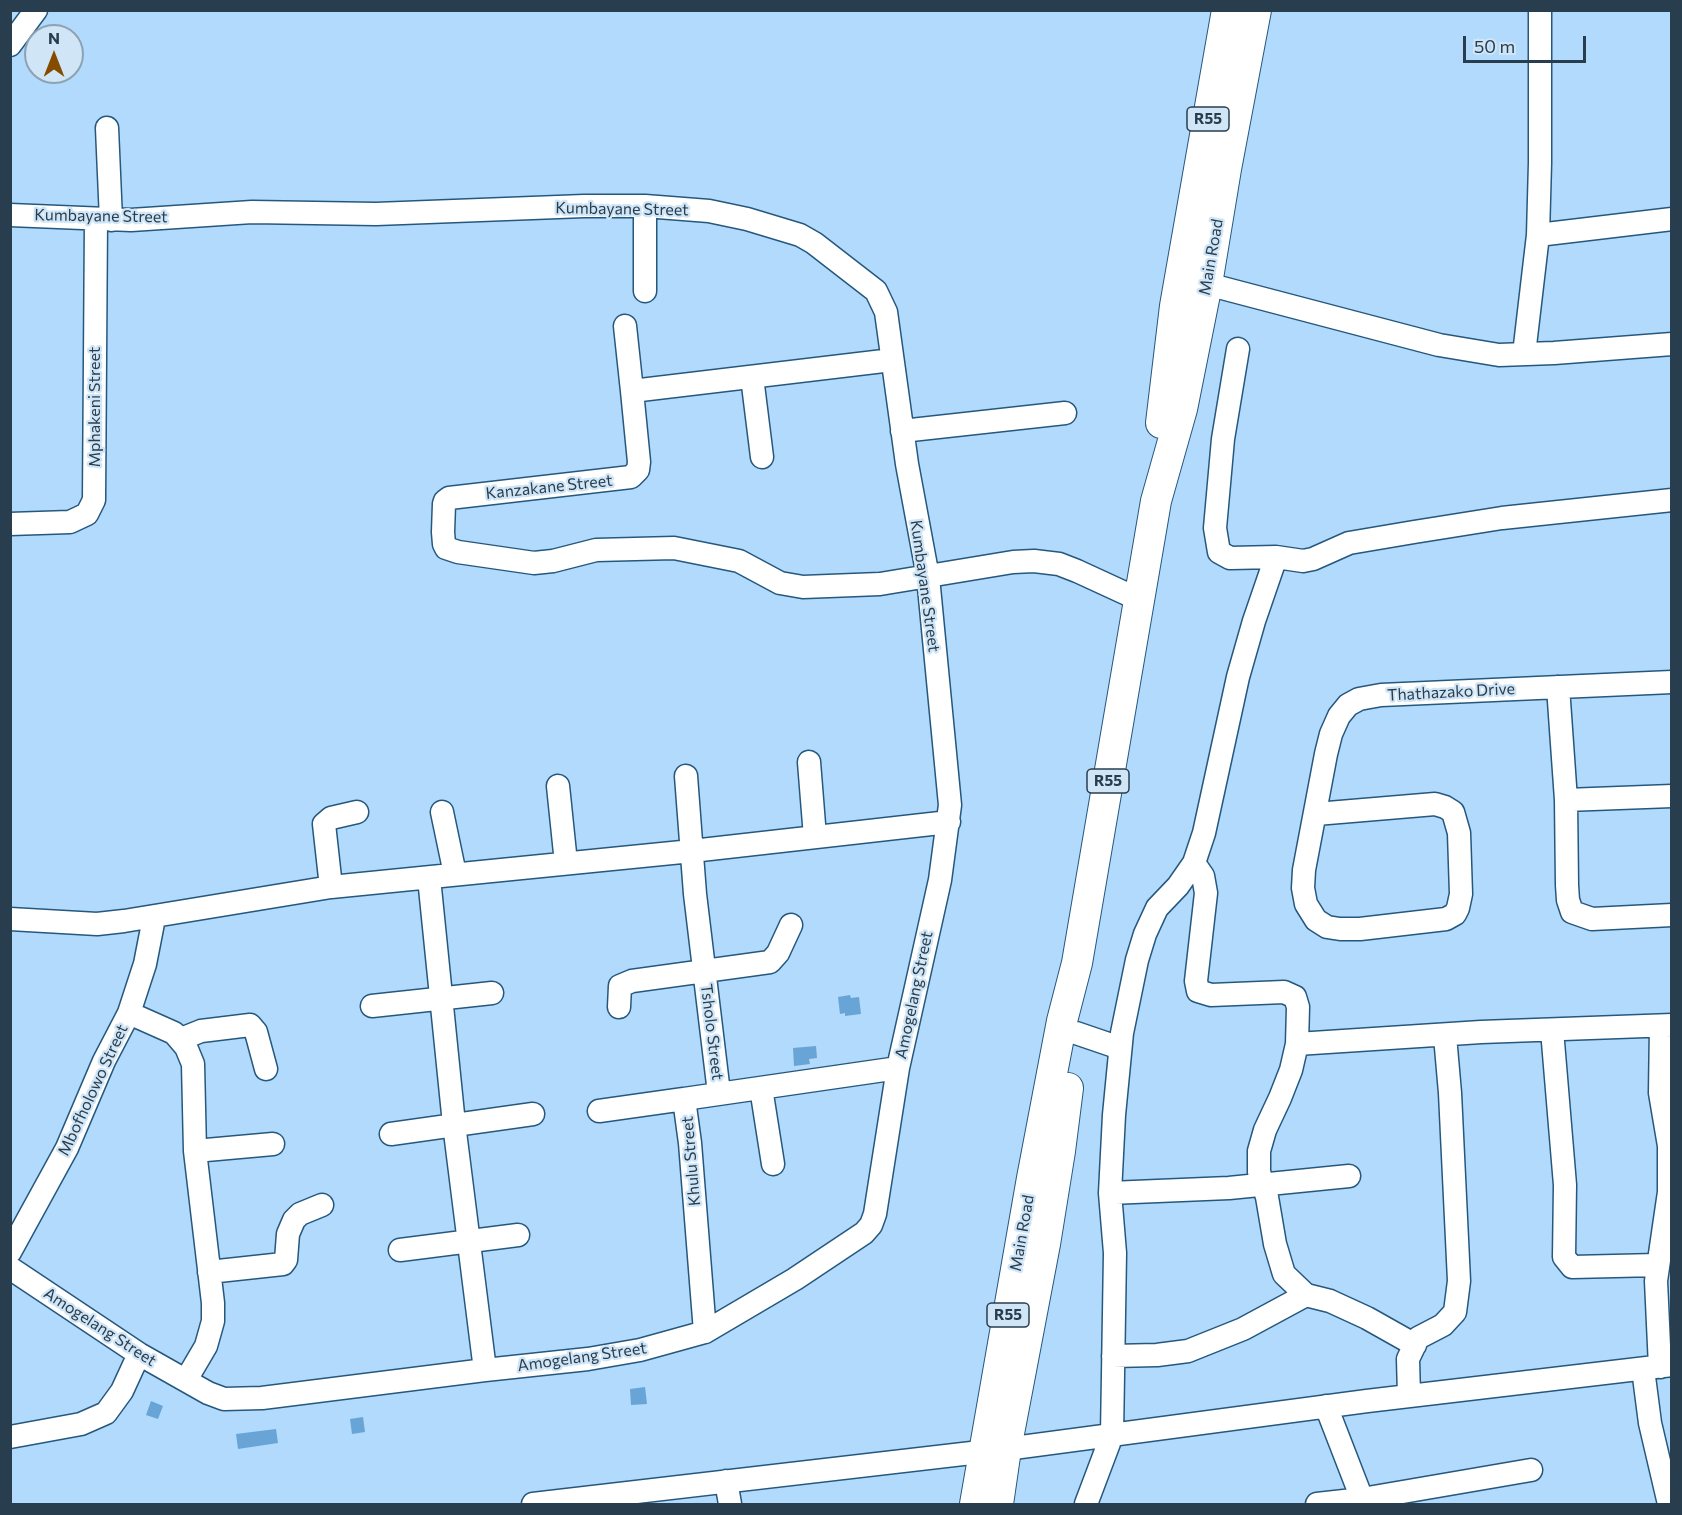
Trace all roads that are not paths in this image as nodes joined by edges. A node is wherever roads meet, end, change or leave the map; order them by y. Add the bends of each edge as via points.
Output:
1 (36, 10) edge
2 (1227, 10) edge
3 (1256, 10) edge
4 (1540, 10) edge
5 (10, 45) edge
6 (107, 128) dead end
7 (645, 206) junction
8 (10, 215) edge
9 (104, 219) junction
10 (1671, 219) edge
11 (1538, 235) junction
12 (1207, 284) junction
13 (645, 291) dead end
14 (625, 326) dead end
15 (1671, 344) edge
16 (1238, 349) dead end
17 (1524, 354) junction
18 (892, 360) junction
19 (752, 376) junction
20 (632, 392) junction
21 (1065, 413) dead end
22 (902, 431) junction
23 (762, 457) dead end
24 (1671, 500) edge
25 (1156, 501) junction
26 (10, 524) edge
27 (1276, 557) junction
28 (928, 577) junction
29 (1140, 600) junction
30 (1671, 682) edge
31 (1558, 687) junction
32 (808, 762) dead end
33 (946, 765) joint
34 (686, 776) dead end
35 (558, 786) dead end
36 (1671, 796) edge
37 (1566, 800) junction
38 (357, 812) dead end
39 (442, 812) dead end
40 (1316, 814) junction
41 (949, 822) junction
42 (815, 837) junction
43 (692, 851) junction
44 (567, 863) junction
45 (1194, 863) junction
46 (455, 874) junction
47 (429, 878) junction
48 (331, 887) junction
49 (1671, 915) edge
50 (154, 918) junction
51 (10, 919) edge
52 (791, 925) dead end
53 (1077, 963) junction
54 (704, 971) junction
55 (492, 993) dead end
56 (441, 998) junction
57 (372, 1006) dead end
58 (619, 1007) dead end
59 (129, 1013) junction
60 (1666, 1026) edge
61 (1552, 1030) junction
62 (1076, 1033) junction
63 (1445, 1035) junction
64 (181, 1039) junction
65 (1297, 1044) junction
66 (1120, 1048) junction
67 (898, 1068) junction
68 (266, 1069) dead end
69 (761, 1088) junction
70 (719, 1093) junction
71 (684, 1099) junction
72 (599, 1111) dead end
73 (533, 1114) dead end
74 (454, 1124) junction
75 (391, 1134) dead end
76 (273, 1144) dead end
77 (195, 1151) junction
78 (773, 1164) dead end
79 (1349, 1176) dead end
80 (1263, 1185) junction
81 (1110, 1193) junction
82 (322, 1205) dead end
83 (518, 1235) dead end
84 (469, 1241) junction
85 (400, 1250) dead end
86 (10, 1252) edge
87 (1657, 1265) junction
88 (10, 1268) edge
89 (209, 1272) junction
90 (1306, 1294) junction
91 (705, 1332) junction
92 (1414, 1346) junction
93 (139, 1354) junction
94 (1113, 1356) junction
95 (1658, 1367) edge
96 (485, 1370) junction
97 (186, 1380) junction
98 (1409, 1396) junction
99 (1326, 1406) junction
100 (1112, 1435) junction
101 (10, 1437) edge
102 (995, 1450) junction
103 (1531, 1470) dead end
104 (726, 1481) junction
105 (1362, 1499) junction
106 (532, 1504) edge
107 (730, 1504) edge
108 (975, 1504) edge
109 (998, 1504) edge
110 (1086, 1504) edge
111 (1317, 1504) edge
112 (1669, 1504) edge

1 - 5 street
2 - 25 main road, Main Road / R55 via 1175,306 1157,453
3 - 12 main road, Main Road / R55
4 - 11 street
6 - 9 street
7 - 9 street, Kumbayane Street via 376,214 252,212
7 - 13 street
7 - 18 street, Kumbayane Street via 709,211 747,219 814,243 876,291 886,312
8 - 9 street, Kumbayane Street
9 - 26 street, Mphakeni Street via 94,500 87,514 70,522
10 - 11 street
11 - 17 street
12 - 17 street via 1438,345 1498,355
12 - 25 main road, Main Road / R55 via 1182,408
14 - 20 street, Kanzakane Street
15 - 17 street
16 - 27 street via 1223,439 1215,528 1218,552 1230,558
18 - 19 street
18 - 22 street, Kumbayane Street
19 - 20 street
19 - 23 street
20 - 28 street, Kanzakane Street via 639,462 631,477 449,498 444,504 446,548 534,563 596,550 674,548 739,561 780,583 803,586 880,584
21 - 22 street
22 - 28 street, Kumbayane Street
24 - 27 street via 1502,518 1414,532 1349,543 1303,561
25 - 29 main road, Main Road / R55
27 - 45 street via 1238,677 1212,802
28 - 29 street via 1034,561 1059,564
28 - 33 street, Kumbayane Street
29 - 53 main road, Main Road / R55
30 - 31 street, Thathazako Drive
31 - 37 street
31 - 40 street, Thathazako Drive via 1359,699 1339,716 1331,734
32 - 42 street
33 - 41 street, Amogelang Street
34 - 43 street
35 - 44 street
36 - 37 street
37 - 49 street via 1567,885 1572,912 1592,919
38 - 48 street via 331,818 324,824
39 - 46 street
40 - 40 street, Thathazako Drive via 1303,888 1306,904 1316,920 1327,927 1360,929 1428,922 1455,914 1461,894 1459,833 1454,812 1435,804
41 - 42 street
41 - 67 street, Amogelang Street
42 - 43 street
43 - 44 street
43 - 54 street, Tsholo Street
44 - 46 street
45 - 65 street via 1203,876 1206,893 1198,991 1211,995 1284,992 1295,997
45 - 66 street via 1157,908 1144,934
46 - 47 street
47 - 48 street
47 - 56 street
48 - 50 street
50 - 51 street via 97,924
50 - 59 street, Mbofholowo Street
52 - 54 street, Tsholo Street via 770,962
53 - 62 main road, Main Road / R55 via 1081,998
53 - 102 main road, Main Road / R55 via 1060,1032
54 - 58 street, Tsholo Street via 624,984 619,989
54 - 70 street, Tsholo Street
55 - 56 street
56 - 57 street
56 - 74 street
59 - 64 street via 166,1028
59 - 86 street, Mbofholowo Street via 50,1183
60 - 61 street
60 - 87 street via 1660,1093 1669,1146 1669,1192
61 - 63 street
61 - 87 street via 1565,1185 1564,1257 1572,1267
62 - 66 street
62 - 102 main road, Main Road / R55 via 1045,1244
63 - 65 street
63 - 92 street via 1459,1281 1455,1312 1443,1325 1418,1338
64 - 68 street via 201,1031 250,1026 256,1032
64 - 77 street via 193,1064
65 - 80 street via 1291,1070 1259,1151
66 - 81 street
67 - 69 street, Khulu Street
67 - 91 street, Amogelang Street via 871,1225 795,1279
69 - 70 street, Khulu Street
69 - 78 street
70 - 71 street, Khulu Street
71 - 72 street
71 - 91 street, Khulu Street
73 - 74 street
74 - 75 street
74 - 84 street
76 - 77 street
77 - 89 street
79 - 80 street
80 - 81 street
80 - 90 street via 1284,1274
81 - 94 street via 1115,1253
82 - 89 street via 294,1220 284,1264
83 - 84 street
84 - 85 street
84 - 96 street
87 - 95 street
88 - 93 street, Amogelang Street
89 - 97 street via 211,1332
90 - 92 street via 1367,1318
90 - 94 street via 1244,1329 1188,1351
91 - 96 street, Amogelang Street via 588,1359
92 - 98 street via 1408,1359
93 - 97 street, Amogelang Street
93 - 101 street via 122,1391 106,1413 81,1424
94 - 100 street
95 - 98 street
95 - 112 street via 1650,1423
96 - 97 street, Amogelang Street via 241,1400 224,1399
98 - 99 street
99 - 100 street
99 - 105 street
100 - 102 street
100 - 110 street
102 - 104 street
102 - 108 main road, Main Road / R55
102 - 109 main road, Main Road / R55
103 - 105 street
104 - 106 street
104 - 107 street
105 - 111 street

